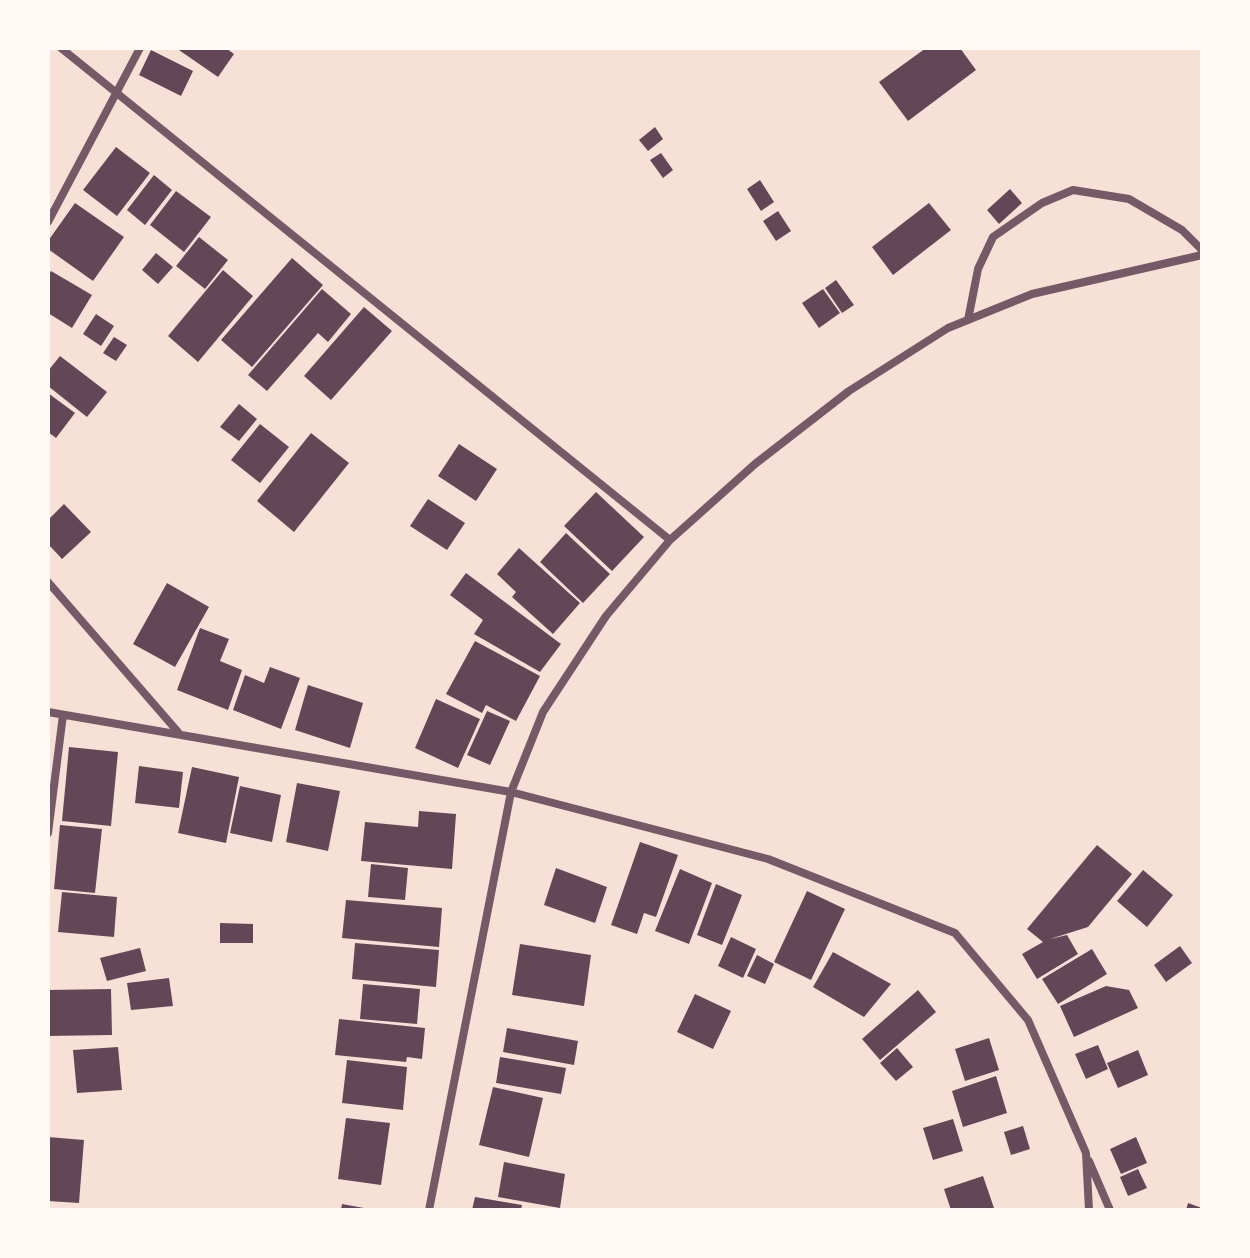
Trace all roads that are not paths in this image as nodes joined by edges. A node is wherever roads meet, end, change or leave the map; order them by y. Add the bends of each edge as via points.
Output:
1 (61, 48) edge
2 (140, 48) edge
3 (118, 94) junction
4 (48, 222) edge
5 (1202, 252) edge
6 (968, 320) junction
7 (670, 540) junction
8 (48, 582) edge
9 (48, 712) edge
10 (63, 715) junction
11 (179, 733) junction
12 (511, 792) junction
13 (48, 833) edge
14 (1086, 1153) junction
15 (429, 1210) edge
16 (1089, 1210) edge
17 (1110, 1210) edge

1 - 3 street
2 - 3 street
3 - 4 street
3 - 7 street
5 - 6 street via 1032,294
5 - 6 street via 1182,230 1129,199 1073,190 1042,203 993,237 978,269
6 - 7 street via 849,391 755,464
7 - 12 street via 606,616 543,712
8 - 11 street
9 - 10 street
10 - 11 street
10 - 13 street
11 - 12 street
12 - 14 street via 768,859 955,933 1028,1020
12 - 15 street
14 - 16 street
14 - 17 street

